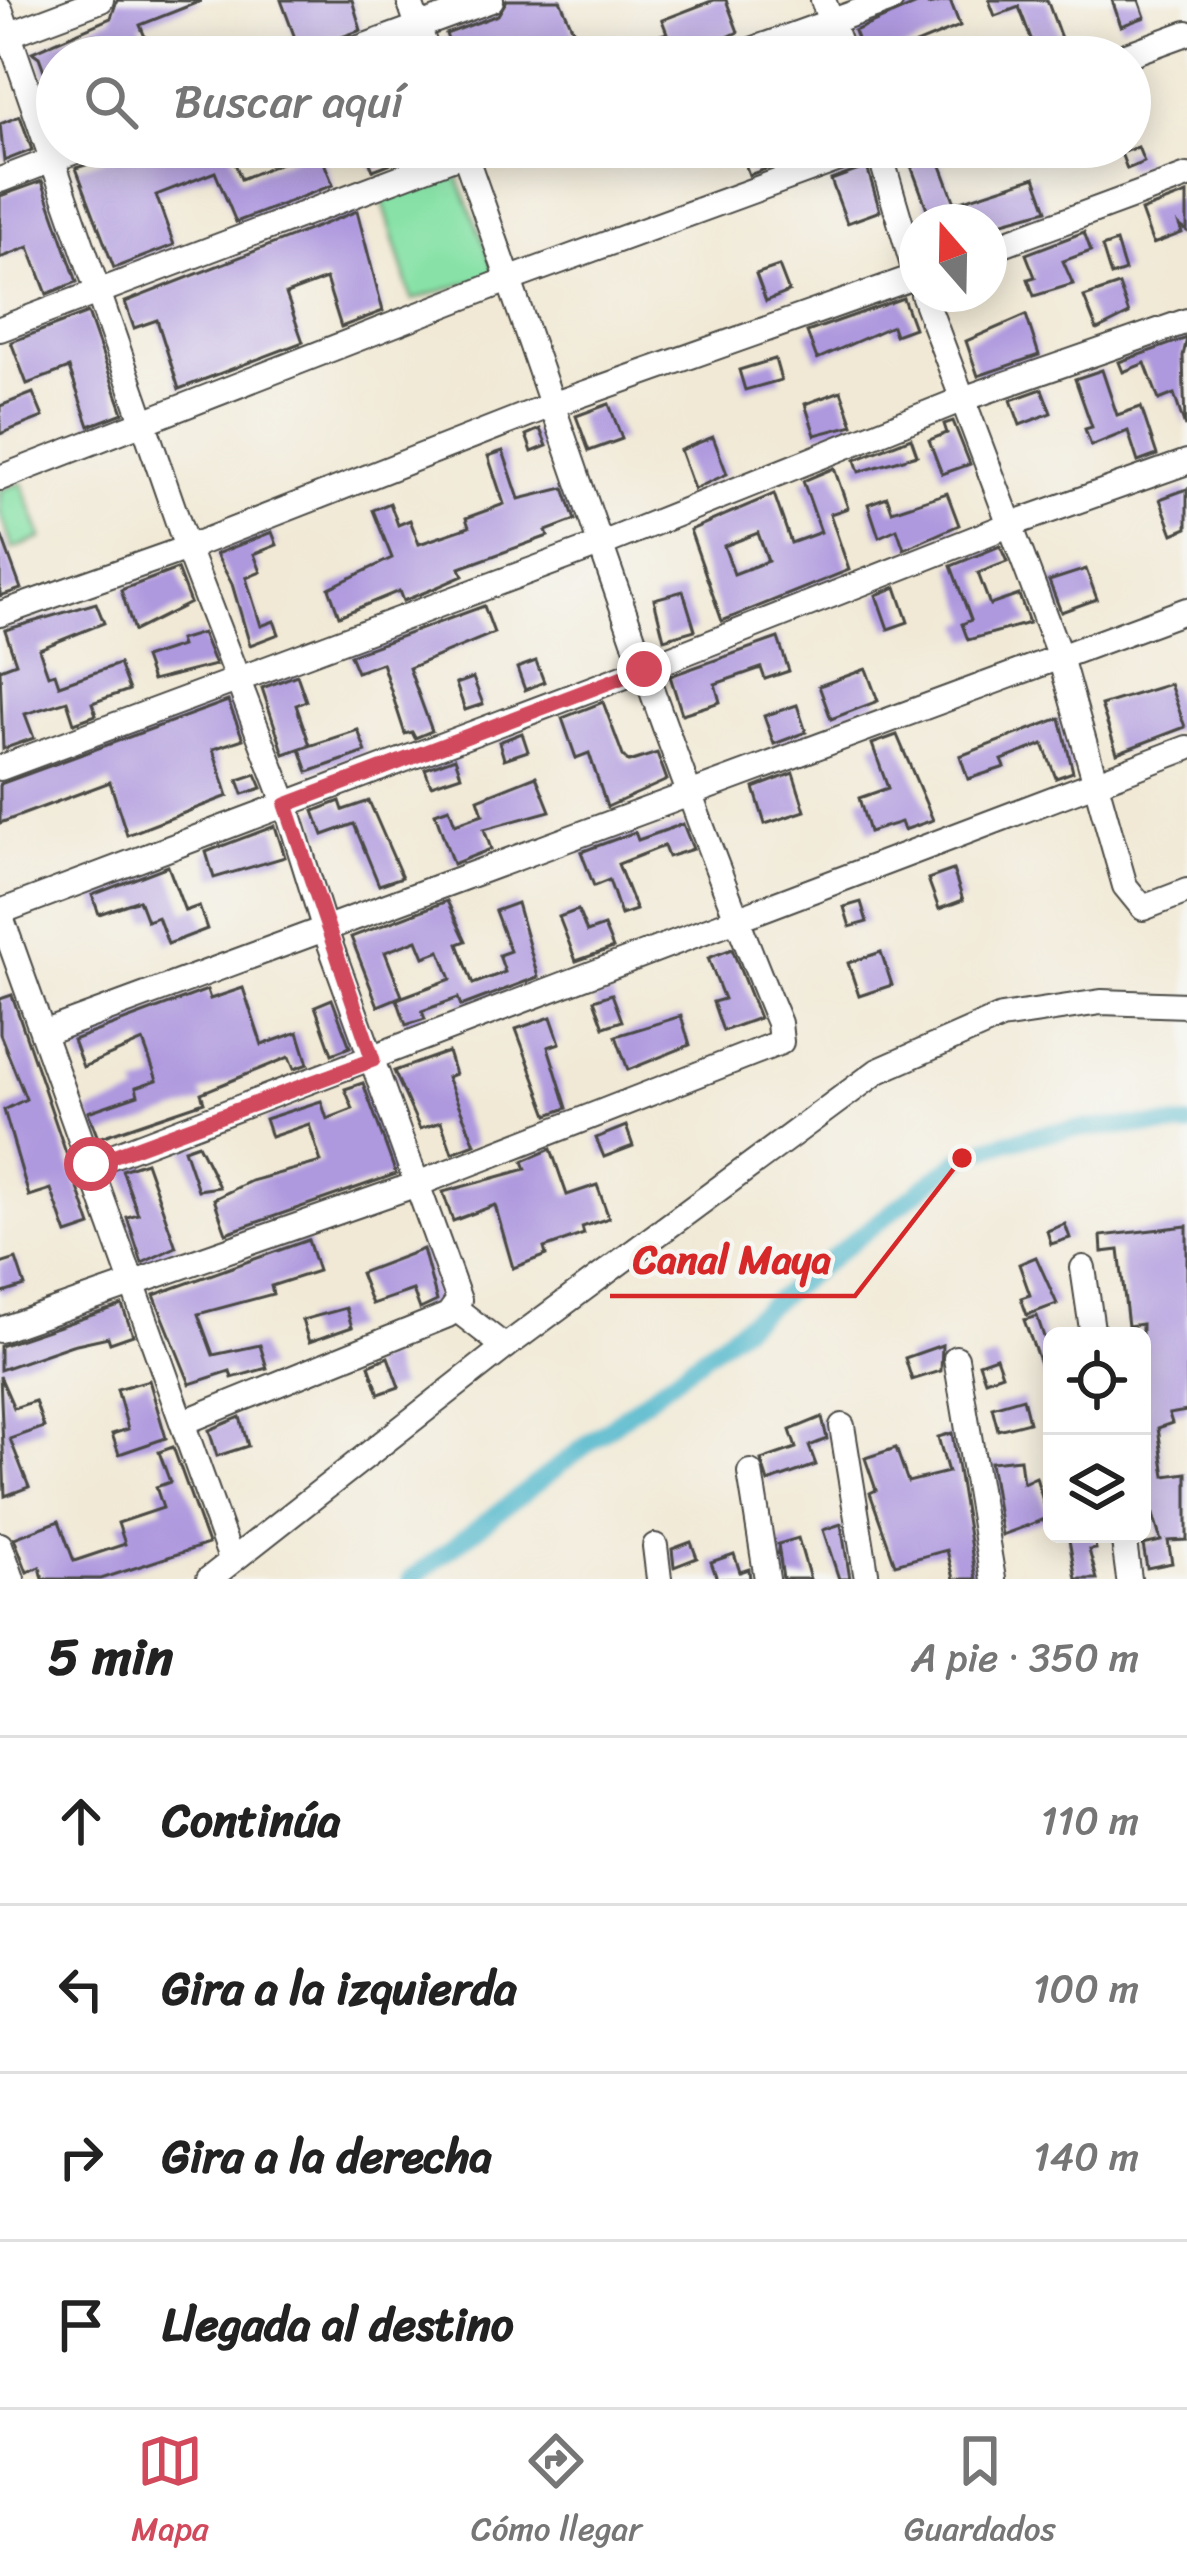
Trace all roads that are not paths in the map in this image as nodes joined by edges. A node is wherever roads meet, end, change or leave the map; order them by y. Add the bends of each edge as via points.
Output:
1 (101, 0) edge
2 (409, 0) edge
3 (491, 0) edge
4 (891, 0) edge
5 (0, 9) edge
6 (827, 11) edge
7 (418, 27) junction
8 (1187, 33) edge
9 (4, 36) edge
10 (393, 36) edge
11 (421, 36) edge
12 (776, 36) edge
13 (1151, 46) edge
14 (36, 116) edge
15 (36, 166) edge
16 (56, 168) edge
17 (420, 168) edge
18 (475, 168) edge
19 (817, 168) edge
20 (882, 168) edge
21 (1187, 176) edge
22 (0, 180) edge
23 (899, 221) edge
24 (1007, 242) edge
25 (508, 280) junction
26 (899, 283) edge
27 (100, 293) junction
28 (930, 312) edge
29 (1187, 321) edge
30 (0, 329) edge
31 (963, 399) junction
32 (556, 403) junction
33 (143, 421) junction
34 (1187, 462) edge
35 (0, 478) edge
36 (1009, 525) junction
37 (602, 544) junction
38 (187, 548) junction
39 (1187, 610) edge
40 (0, 614) edge
41 (1060, 658) junction
42 (644, 669) junction
43 (241, 678) junction
44 (1187, 748) edge
45 (0, 768) edge
46 (1096, 780) junction
47 (689, 794) junction
48 (286, 805) junction
49 (1187, 891) edge
50 (0, 913) edge
51 (737, 922) junction
52 (325, 931) junction
53 (7, 960) edge
54 (1187, 1005) edge
55 (43, 1034) junction
56 (373, 1060) junction
57 (91, 1164) junction
58 (420, 1183) junction
59 (1083, 1268) dead end
60 (135, 1287) junction
61 (456, 1310) junction
62 (1092, 1327) edge
63 (0, 1330) edge
64 (506, 1347) junction
65 (956, 1358) dead end
66 (184, 1422) junction
67 (842, 1426) dead end
68 (750, 1472) dead end
69 (1124, 1543) edge
70 (0, 1544) edge
71 (655, 1546) dead end
72 (231, 1559) junction
73 (12, 1579) edge
74 (209, 1579) edge
75 (659, 1579) edge
76 (766, 1579) edge
77 (867, 1579) edge
78 (993, 1579) edge
79 (1130, 1579) edge

1 - 9 street
2 - 7 street
3 - 7 street
4 - 6 street
5 - 9 street
6 - 12 street
7 - 10 street
7 - 11 street
8 - 13 street
9 - 14 street
15 - 22 street
16 - 27 street
17 - 27 street
18 - 25 street
19 - 25 street
20 - 23 street
21 - 24 street
25 - 32 street
25 - 33 street
26 - 32 street
27 - 30 street
27 - 33 street
28 - 31 street
29 - 31 street
31 - 36 street
31 - 37 street
32 - 37 street
32 - 38 street
33 - 35 street
33 - 38 street
34 - 36 street
36 - 41 street
36 - 42 street
37 - 42 street
37 - 43 street
38 - 40 street
38 - 43 street
39 - 41 street
41 - 46 street
41 - 47 street
42 - 47 street
42 - 48 street
43 - 45 street
43 - 48 street
44 - 46 street
46 - 49 street via 1133,897 1143,908
46 - 51 street
47 - 51 street
47 - 52 street
48 - 50 street
48 - 52 street
50 - 53 street
51 - 56 street
51 - 58 street via 781,1042
52 - 55 street
52 - 56 street
53 - 55 street
54 - 64 street via 1101,1002 1001,1017 878,1071
55 - 57 street
56 - 57 street
56 - 58 street
57 - 60 street
58 - 60 street
58 - 61 street
59 - 62 street
60 - 63 street
60 - 66 street
61 - 64 street
61 - 66 street
64 - 72 street
65 - 78 street
66 - 72 street
67 - 77 street
68 - 76 street
69 - 79 street
70 - 73 street
71 - 75 street
72 - 74 street

